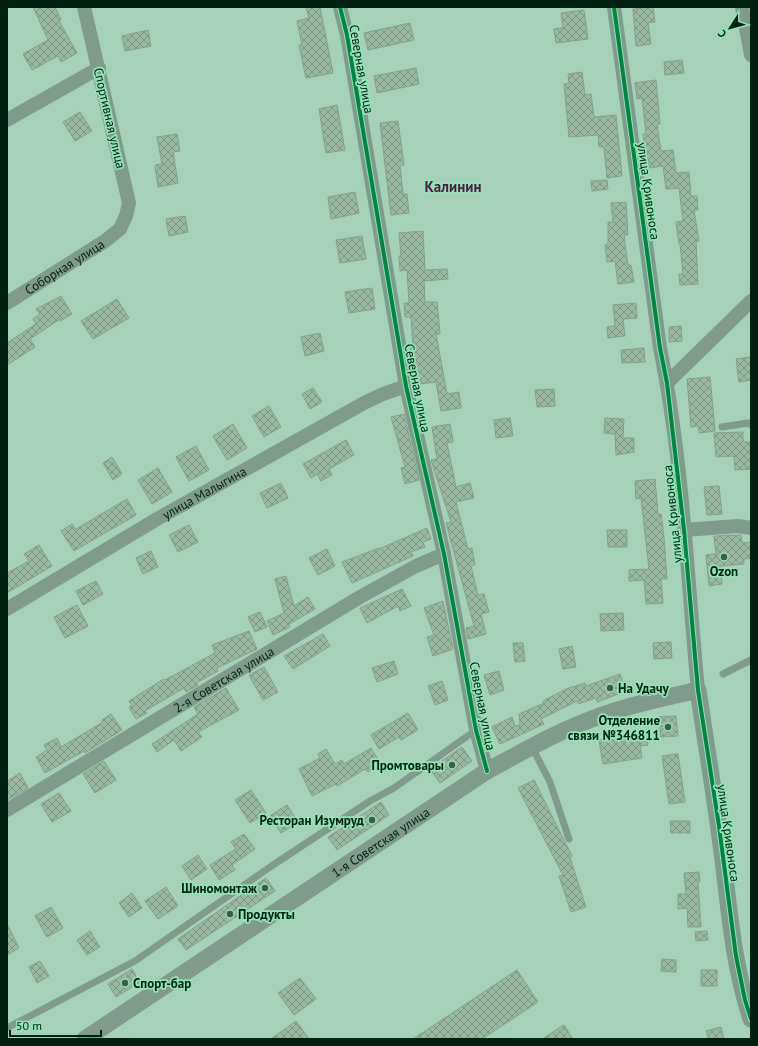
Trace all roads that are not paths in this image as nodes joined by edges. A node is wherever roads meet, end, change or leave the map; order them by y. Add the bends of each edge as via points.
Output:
1 (84, 7) edge
2 (340, 7) edge
3 (614, 7) edge
4 (742, 7) edge
5 (751, 55) edge
6 (99, 68) junction
7 (7, 120) edge
8 (120, 229) joint
9 (751, 301) edge
10 (7, 303) edge
11 (667, 383) junction
12 (406, 386) junction
13 (751, 425) edge
14 (722, 427) dead end
15 (751, 528) edge
16 (684, 530) junction
17 (444, 554) junction
18 (7, 609) edge
19 (751, 660) edge
20 (723, 674) dead end
21 (698, 690) junction
22 (476, 730) junction
23 (532, 746) junction
24 (487, 771) junction
25 (7, 810) edge
26 (569, 839) dead end
27 (751, 1019) edge
28 (7, 1028) edge
29 (85, 1039) edge

1 - 6 street, Спортивная улица
2 - 12 street, Северная улица via 347,35
3 - 11 street, улица Кривоноса via 660,348
4 - 5 street
6 - 7 street
6 - 8 street, Спортивная улица via 129,203
8 - 10 street, Соборная улица
9 - 11 street
11 - 16 street, улица Кривоноса
12 - 17 street, Северная улица
12 - 18 street, улица Малыгина via 383,394 350,411 157,520
13 - 14 lane via 748,423
15 - 16 street via 738,526
16 - 21 street, улица Кривоноса
17 - 22 street, Северная улица
17 - 25 street, 2-я Советская улица via 416,566 360,597
19 - 20 lane
21 - 23 street, 1-я Советская улица via 599,716
21 - 27 street, улица Кривоноса via 736,956
22 - 24 street, Северная улица
22 - 28 lane via 394,788 270,866 135,961
23 - 24 street, 1-я Советская улица
23 - 26 lane via 550,782
24 - 29 street, 1-я Советская улица

